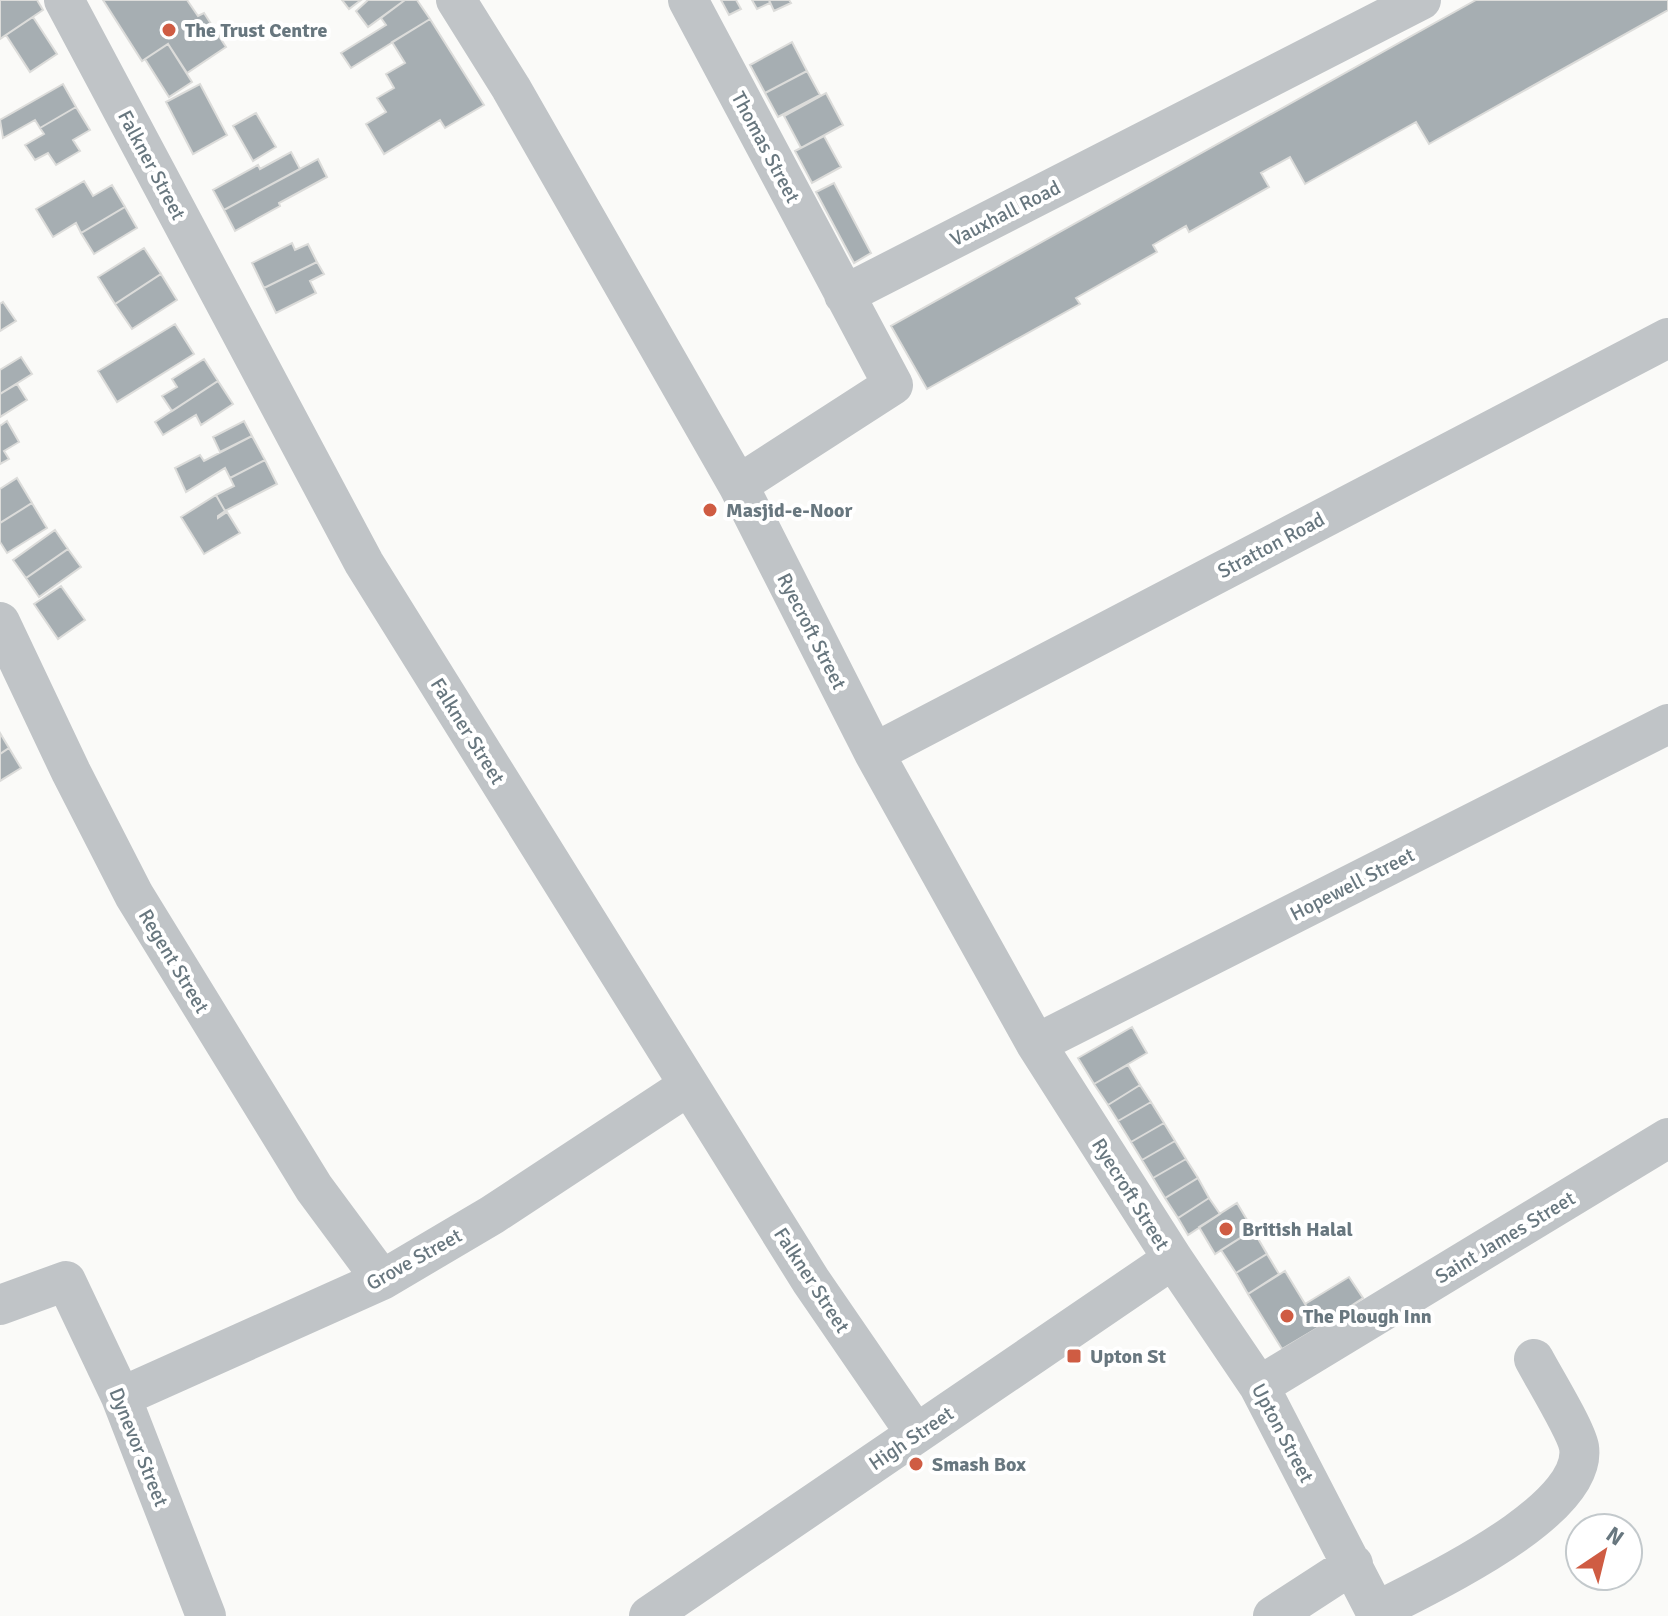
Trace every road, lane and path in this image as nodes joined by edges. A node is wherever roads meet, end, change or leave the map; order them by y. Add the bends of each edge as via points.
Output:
1 (64, 0) edge
2 (456, 0) edge
3 (688, 0) edge
4 (1421, 0) edge
5 (844, 295) junction
6 (1668, 338) edge
7 (738, 485) junction
8 (0, 622) edge
9 (1668, 724) edge
10 (874, 753) junction
11 (1036, 1044) junction
12 (688, 1086) junction
13 (1668, 1138) edge
14 (1173, 1259) junction
15 (382, 1280) junction
16 (0, 1305) edge
17 (1534, 1359) dead end
18 (1259, 1386) junction
19 (121, 1397) junction
20 (916, 1434) junction
21 (1353, 1564) junction
22 (1377, 1614) edge
23 (206, 1616) edge
24 (649, 1616) edge
25 (1273, 1616) edge

1 - 12 street, Falkner Street via 364,563
2 - 7 street, Ryecroft Street
3 - 5 street, Thomas Street
4 - 5 street, Vauxhall Road
5 - 7 street via 893,385
6 - 10 street, Stratton Road
7 - 10 street, Ryecroft Street
8 - 15 street, Regent Street via 134,895 314,1188
9 - 11 street, Hopewell Street
10 - 11 street, Ryecroft Street
11 - 14 street, Ryecroft Street
12 - 15 street, Grove Street via 492,1215
12 - 20 street, Falkner Street
13 - 18 street, Saint James Street
14 - 18 street, Upton Street
14 - 20 street, High Street
15 - 19 street, Grove Street
16 - 19 street, Dynevor Street via 66,1281
17 - 22 street via 1579,1445 1578,1465 1569,1483 1550,1506 1505,1541
18 - 21 street, Upton Street
19 - 23 street, Dynevor Street
20 - 24 street, High Street
21 - 22 street, Upton Street
21 - 25 street

